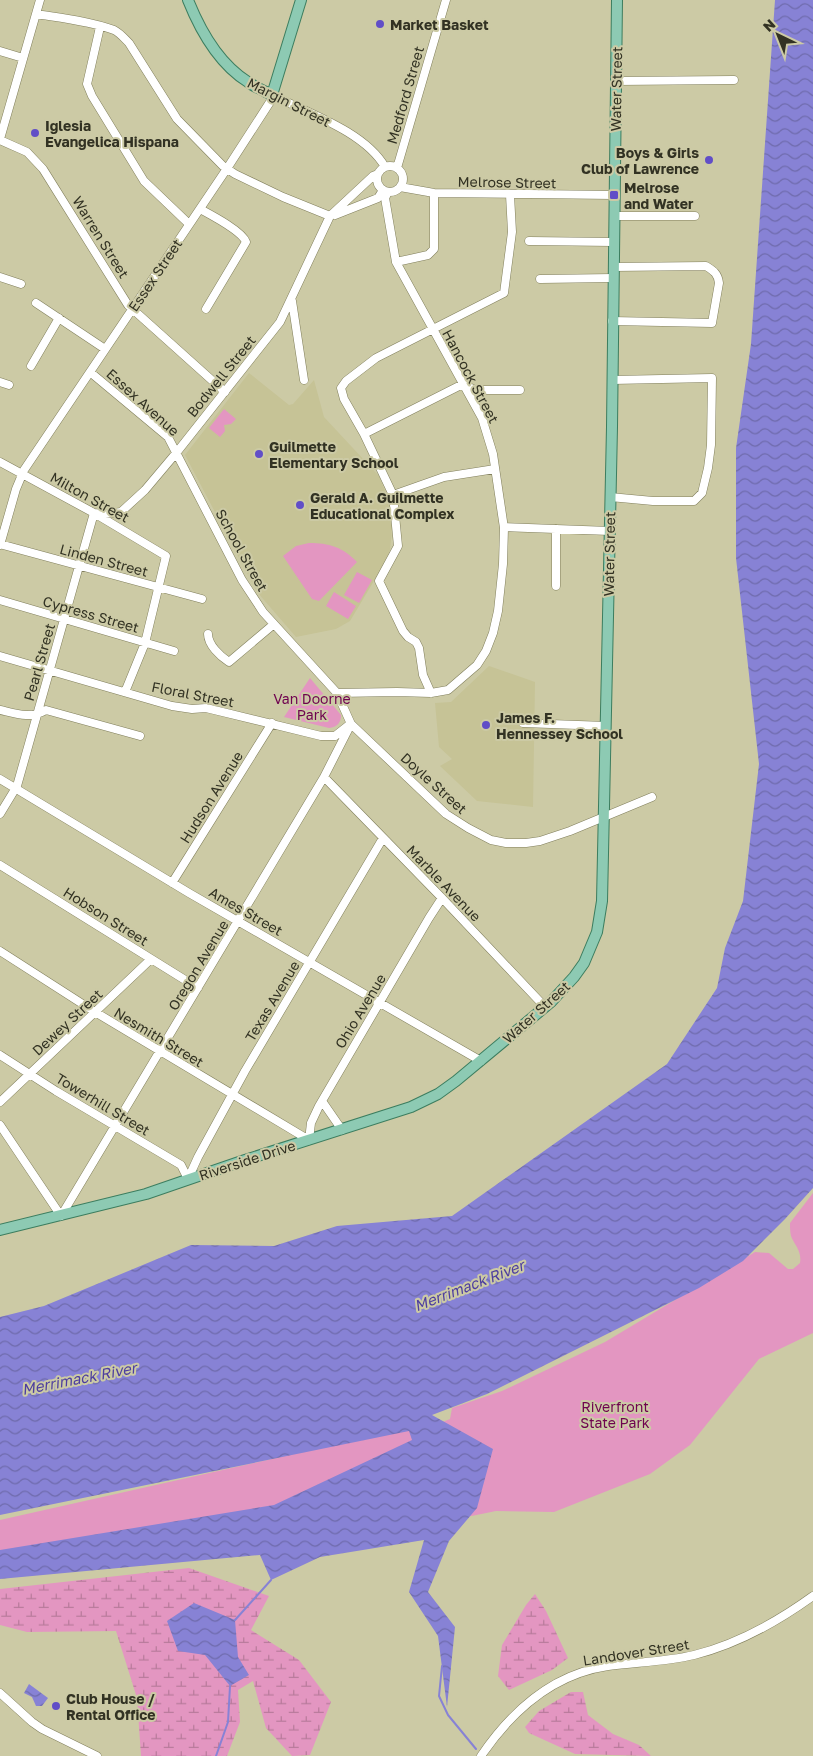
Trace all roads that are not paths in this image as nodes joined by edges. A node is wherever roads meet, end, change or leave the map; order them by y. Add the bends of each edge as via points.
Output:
1 (40, 0) edge
2 (188, 0) edge
3 (301, 0) edge
4 (446, 0) edge
5 (617, 0) edge
6 (36, 14) junction
7 (100, 27) junction
8 (0, 51) edge
9 (23, 58) junction
10 (734, 80) dead end
11 (616, 81) junction
12 (272, 95) junction
13 (0, 139) edge
14 (385, 167) junction
15 (396, 168) junction
16 (227, 169) junction
17 (378, 174) junction
18 (400, 187) junction
19 (386, 191) junction
20 (434, 193) junction
21 (510, 195) junction
22 (614, 196) junction
23 (200, 209) junction
24 (330, 216) junction
25 (614, 216) junction
26 (695, 216) dead end
27 (189, 224) junction
28 (529, 241) dead end
29 (613, 242) junction
30 (396, 262) junction
31 (613, 267) junction
32 (0, 277) edge
33 (613, 278) junction
34 (540, 279) dead end
35 (21, 284) dead end
36 (292, 301) junction
37 (36, 304) dead end
38 (133, 309) junction
39 (206, 310) dead end
40 (59, 318) junction
41 (612, 321) junction
42 (433, 329) junction
43 (105, 349) junction
44 (31, 366) dead end
45 (90, 372) junction
46 (304, 380) dead end
47 (612, 380) junction
48 (0, 382) edge
49 (463, 384) junction
50 (10, 385) dead end
51 (520, 390) dead end
52 (225, 392) junction
53 (364, 434) junction
54 (177, 452) junction
55 (0, 462) edge
56 (495, 469) junction
57 (22, 474) junction
58 (393, 496) junction
59 (610, 497) junction
60 (94, 513) junction
61 (504, 527) junction
62 (556, 529) junction
63 (610, 531) junction
64 (0, 544) edge
65 (80, 566) junction
66 (556, 586) dead end
67 (160, 588) junction
68 (0, 600) edge
69 (202, 600) dead end
70 (64, 619) junction
71 (274, 624) junction
72 (208, 634) dead end
73 (145, 642) junction
74 (174, 651) dead end
75 (0, 656) edge
76 (50, 670) junction
77 (125, 692) junction
78 (431, 693) junction
79 (337, 694) junction
80 (0, 710) edge
81 (37, 715) junction
82 (523, 723) dead end
83 (272, 724) junction
84 (351, 724) junction
85 (606, 726) junction
86 (140, 736) dead end
87 (324, 777) junction
88 (0, 779) edge
89 (16, 789) junction
90 (652, 797) dead end
91 (0, 814) edge
92 (604, 817) junction
93 (383, 838) junction
94 (0, 865) edge
95 (172, 883) junction
96 (442, 898) junction
97 (238, 921) junction
98 (3, 952) edge
99 (152, 959) junction
100 (0, 962) edge
101 (310, 962) junction
102 (198, 988) junction
103 (380, 1004) junction
104 (545, 1007) junction
105 (95, 1012) junction
106 (160, 1052) junction
107 (0, 1055) edge
108 (481, 1061) junction
109 (30, 1074) junction
110 (232, 1095) junction
111 (322, 1101) junction
112 (0, 1102) edge
113 (0, 1125) edge
114 (116, 1126) junction
115 (342, 1130) junction
116 (308, 1140) junction
117 (188, 1179) junction
118 (61, 1216) junction
119 (0, 1230) edge
120 (813, 1596) edge
121 (0, 1693) edge
122 (97, 1756) edge
123 (482, 1756) edge

1 - 6 street
2 - 12 main road, Margin Street via 201,29 235,72
3 - 12 main road, Essex Street
4 - 15 street, Medford Street
5 - 11 main road, Water Street
6 - 7 street
6 - 9 street
7 - 16 street via 114,30 129,43 178,119
7 - 27 street via 87,84 92,96 144,181
8 - 9 street
9 - 13 street
10 - 11 street
11 - 22 main road, Water Street
12 - 14 street, Margin Street via 353,135
12 - 16 street, Essex Street
13 - 38 street, Warren Street via 27,152 39,164
14 - 15 street
14 - 17 street
15 - 18 street via 402,179
16 - 23 street, Essex Street
16 - 24 street
17 - 19 street via 378,184
17 - 24 street, Bodwell Street
18 - 19 street
18 - 20 street, Melrose Street
19 - 24 street via 378,198
19 - 30 street, Hancock Street
20 - 21 street, Melrose Street
20 - 30 street via 434,249 428,255
21 - 22 street, Melrose Street
21 - 42 street via 512,232 504,293
22 - 25 main road, Water Street
23 - 27 street, Essex Street
23 - 39 street via 241,235 246,242
24 - 36 street, Bodwell Street
25 - 26 street
25 - 29 main road, Water Street
27 - 38 street, Essex Street
28 - 29 street
29 - 31 main road, Water Street
30 - 42 street, Hancock Street
31 - 33 main road, Water Street
31 - 41 street via 706,266 715,272 719,283 712,323
32 - 35 street
33 - 34 street
33 - 41 main road, Water Street
36 - 46 street
36 - 52 street, Bodwell Street via 280,322
37 - 40 street
38 - 43 street, Essex Street
38 - 52 street, Warren Street
40 - 43 street
40 - 44 street
41 - 47 main road, Water Street
42 - 49 street, Hancock Street
42 - 53 street via 376,358 341,388
43 - 45 street, Essex Street
45 - 54 street, Essex Avenue via 168,437
45 - 57 street, Essex Street
47 - 59 main road, Water Street
47 - 59 street via 712,378 711,444 702,493 694,501
48 - 50 street
49 - 51 street via 475,390
49 - 53 street
49 - 56 street, Hancock Street via 482,418
52 - 54 street, Bodwell Street
53 - 58 street
54 - 60 street, Bodwell Street via 145,490 121,512
54 - 71 street, School Street via 242,580
55 - 57 street, Milton Street
56 - 58 street via 444,477
56 - 61 street, Hancock Street
57 - 60 street, Milton Street
57 - 64 street, Essex Street
58 - 78 street via 398,546 379,580 403,631 419,648
59 - 63 main road, Water Street
60 - 65 street, Pearl Street
60 - 67 street, Milton Street via 166,556
61 - 62 street
61 - 78 street, Hancock Street via 498,611 486,651 477,665 448,690
62 - 63 street
62 - 66 street
63 - 85 main road, Water Street
64 - 65 street, Linden Street
65 - 67 street, Linden Street
65 - 70 street, Pearl Street
67 - 69 street, Linden Street
67 - 73 street
68 - 70 street, Cypress Street
70 - 73 street, Cypress Street
70 - 76 street, Pearl Street
71 - 72 street via 229,662 210,644
71 - 79 street, School Street
73 - 74 street, Cypress Street
73 - 77 street
75 - 76 street, Floral Street
76 - 77 street, Floral Street
76 - 81 street, Pearl Street
77 - 83 street, Floral Street via 172,706 206,708
78 - 79 street, Hancock Street
79 - 84 street, School Street
80 - 81 street via 24,716
81 - 86 street via 46,710 54,711
81 - 89 street, Pearl Street
82 - 85 street
83 - 84 street, Floral Street via 321,736 335,736
83 - 95 street, Hudson Avenue
84 - 87 street, Oregon Avenue
84 - 92 street, Doyle Street via 446,814 491,840 506,843 540,841
85 - 92 main road, Water Street
87 - 93 street, Marble Avenue
87 - 97 street, Oregon Avenue
88 - 89 street, Ames Street
89 - 91 street, Pearl Street
89 - 95 street, Ames Street
90 - 92 street, Doyle Street
92 - 104 main road, Water Street via 602,900 597,932 584,963
93 - 96 street, Marble Avenue
93 - 101 street, Texas Avenue
94 - 99 street, Hobson Street
95 - 97 street, Ames Street
96 - 103 street, Ohio Avenue
96 - 104 street, Marble Avenue
97 - 101 street, Ames Street
97 - 102 street, Oregon Avenue
98 - 100 street
98 - 105 street, Nesmith Street
99 - 102 street, Hobson Street
99 - 105 street, Dewey Street
101 - 103 street, Ames Street
101 - 110 street, Texas Avenue
102 - 106 street, Oregon Avenue
103 - 108 street, Ames Street
103 - 111 street, Ohio Avenue
104 - 108 main road, Water Street
105 - 106 street, Nesmith Street
105 - 109 street, Dewey Street
106 - 110 street, Nesmith Street
106 - 114 street, Oregon Avenue
107 - 109 street, Towerhill Street
108 - 115 main road, Riverside Drive via 456,1081 410,1108
109 - 112 street, Dewey Street
109 - 114 street, Towerhill Street
110 - 116 street, Nesmith Street
110 - 117 street, Texas Avenue
111 - 115 street
111 - 116 street, Ohio Avenue via 311,1123
113 - 118 street
114 - 117 street, Towerhill Street via 181,1165
114 - 118 street, Oregon Avenue
115 - 116 main road, Riverside Drive
116 - 117 main road, Riverside Drive
117 - 118 main road, Riverside Drive via 146,1194
118 - 119 main road, Riverside Drive
120 - 123 street, Landover Street via 765,1627 715,1650 667,1661 608,1666 568,1677 523,1706
121 - 122 street via 42,1729

